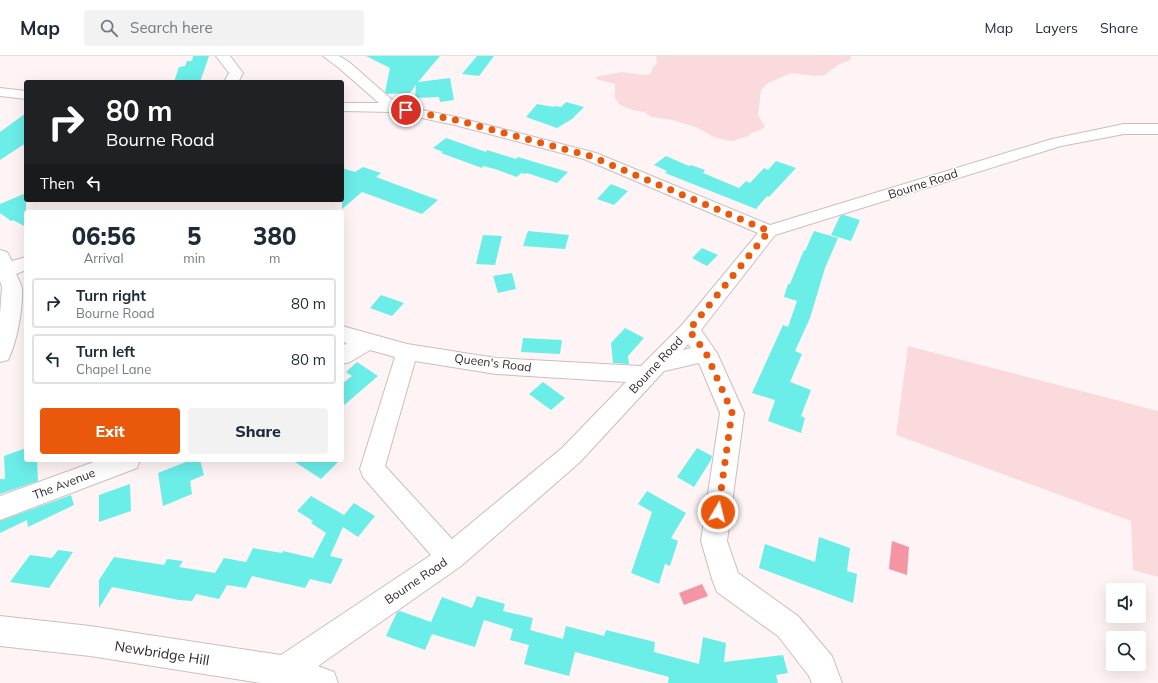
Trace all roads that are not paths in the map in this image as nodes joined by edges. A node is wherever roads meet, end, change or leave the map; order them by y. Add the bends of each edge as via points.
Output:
1 (223, 56) edge
2 (330, 56) edge
3 (232, 80) edge
4 (0, 92) edge
5 (24, 95) edge
6 (344, 107) edge
7 (393, 108) junction
8 (1158, 129) edge
9 (769, 231) junction
10 (3, 263) edge
11 (24, 264) edge
12 (689, 330) junction
13 (344, 335) edge
14 (368, 341) junction
15 (407, 352) junction
16 (706, 353) junction
17 (0, 354) edge
18 (344, 355) edge
19 (652, 369) junction
20 (123, 462) edge
21 (0, 508) edge
22 (451, 557) junction
23 (0, 631) edge
24 (284, 671) junction
25 (323, 683) edge
26 (827, 683) edge

1 - 3 street via 236,74
2 - 7 street
4 - 5 street
6 - 7 street
7 - 9 street via 456,120 590,156
8 - 9 street, Bourne Road via 1124,129 1058,142
9 - 12 street, Bourne Road
10 - 11 street
10 - 17 street via 12,287 10,317
12 - 16 street
12 - 19 street, Bourne Road
13 - 14 street, Queen's Road
14 - 15 street, Queen's Road
14 - 18 street
15 - 19 street, Queen's Road via 496,366
15 - 22 street via 372,469
16 - 19 street, Queen's Road
16 - 26 street via 732,412 714,541 727,582 788,626 821,667
19 - 22 street, Bourne Road via 571,455
20 - 21 street, The Avenue
22 - 24 street, Bourne Road
23 - 24 street, Newbridge Hill via 90,641
24 - 25 street, Newbridge Hill

